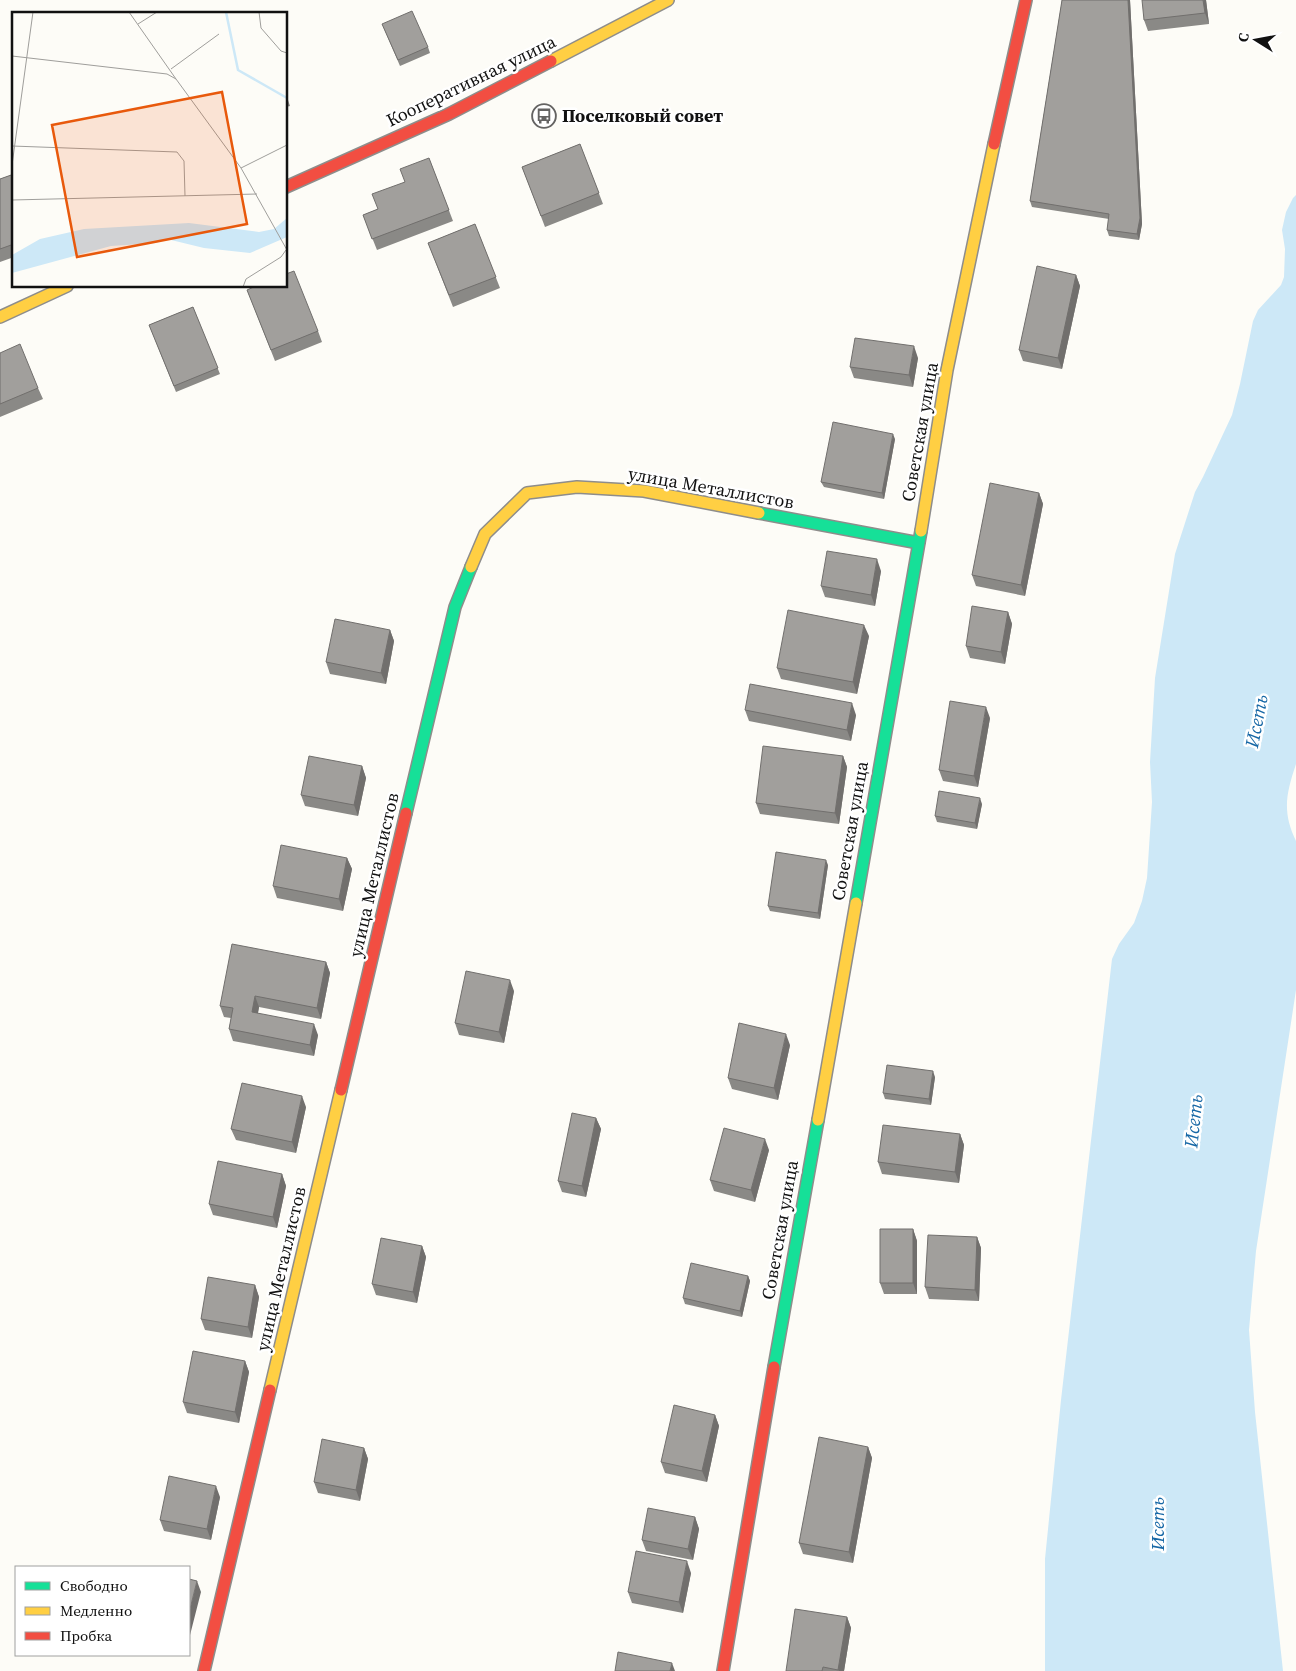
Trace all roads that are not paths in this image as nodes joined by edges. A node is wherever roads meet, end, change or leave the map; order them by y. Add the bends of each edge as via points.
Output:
1 (668, 0) edge
2 (1026, 0) edge
3 (288, 186) edge
4 (63, 288) edge
5 (0, 317) edge
6 (919, 542) junction
7 (204, 1671) edge
8 (723, 1671) edge

1 - 3 street, Кооперативная улица via 449,114
2 - 6 street, Советская улица via 947,370
4 - 5 street
6 - 7 street, улица Металлистов via 644,491 577,487 527,492 485,534 455,607
6 - 8 street, Советская улица

